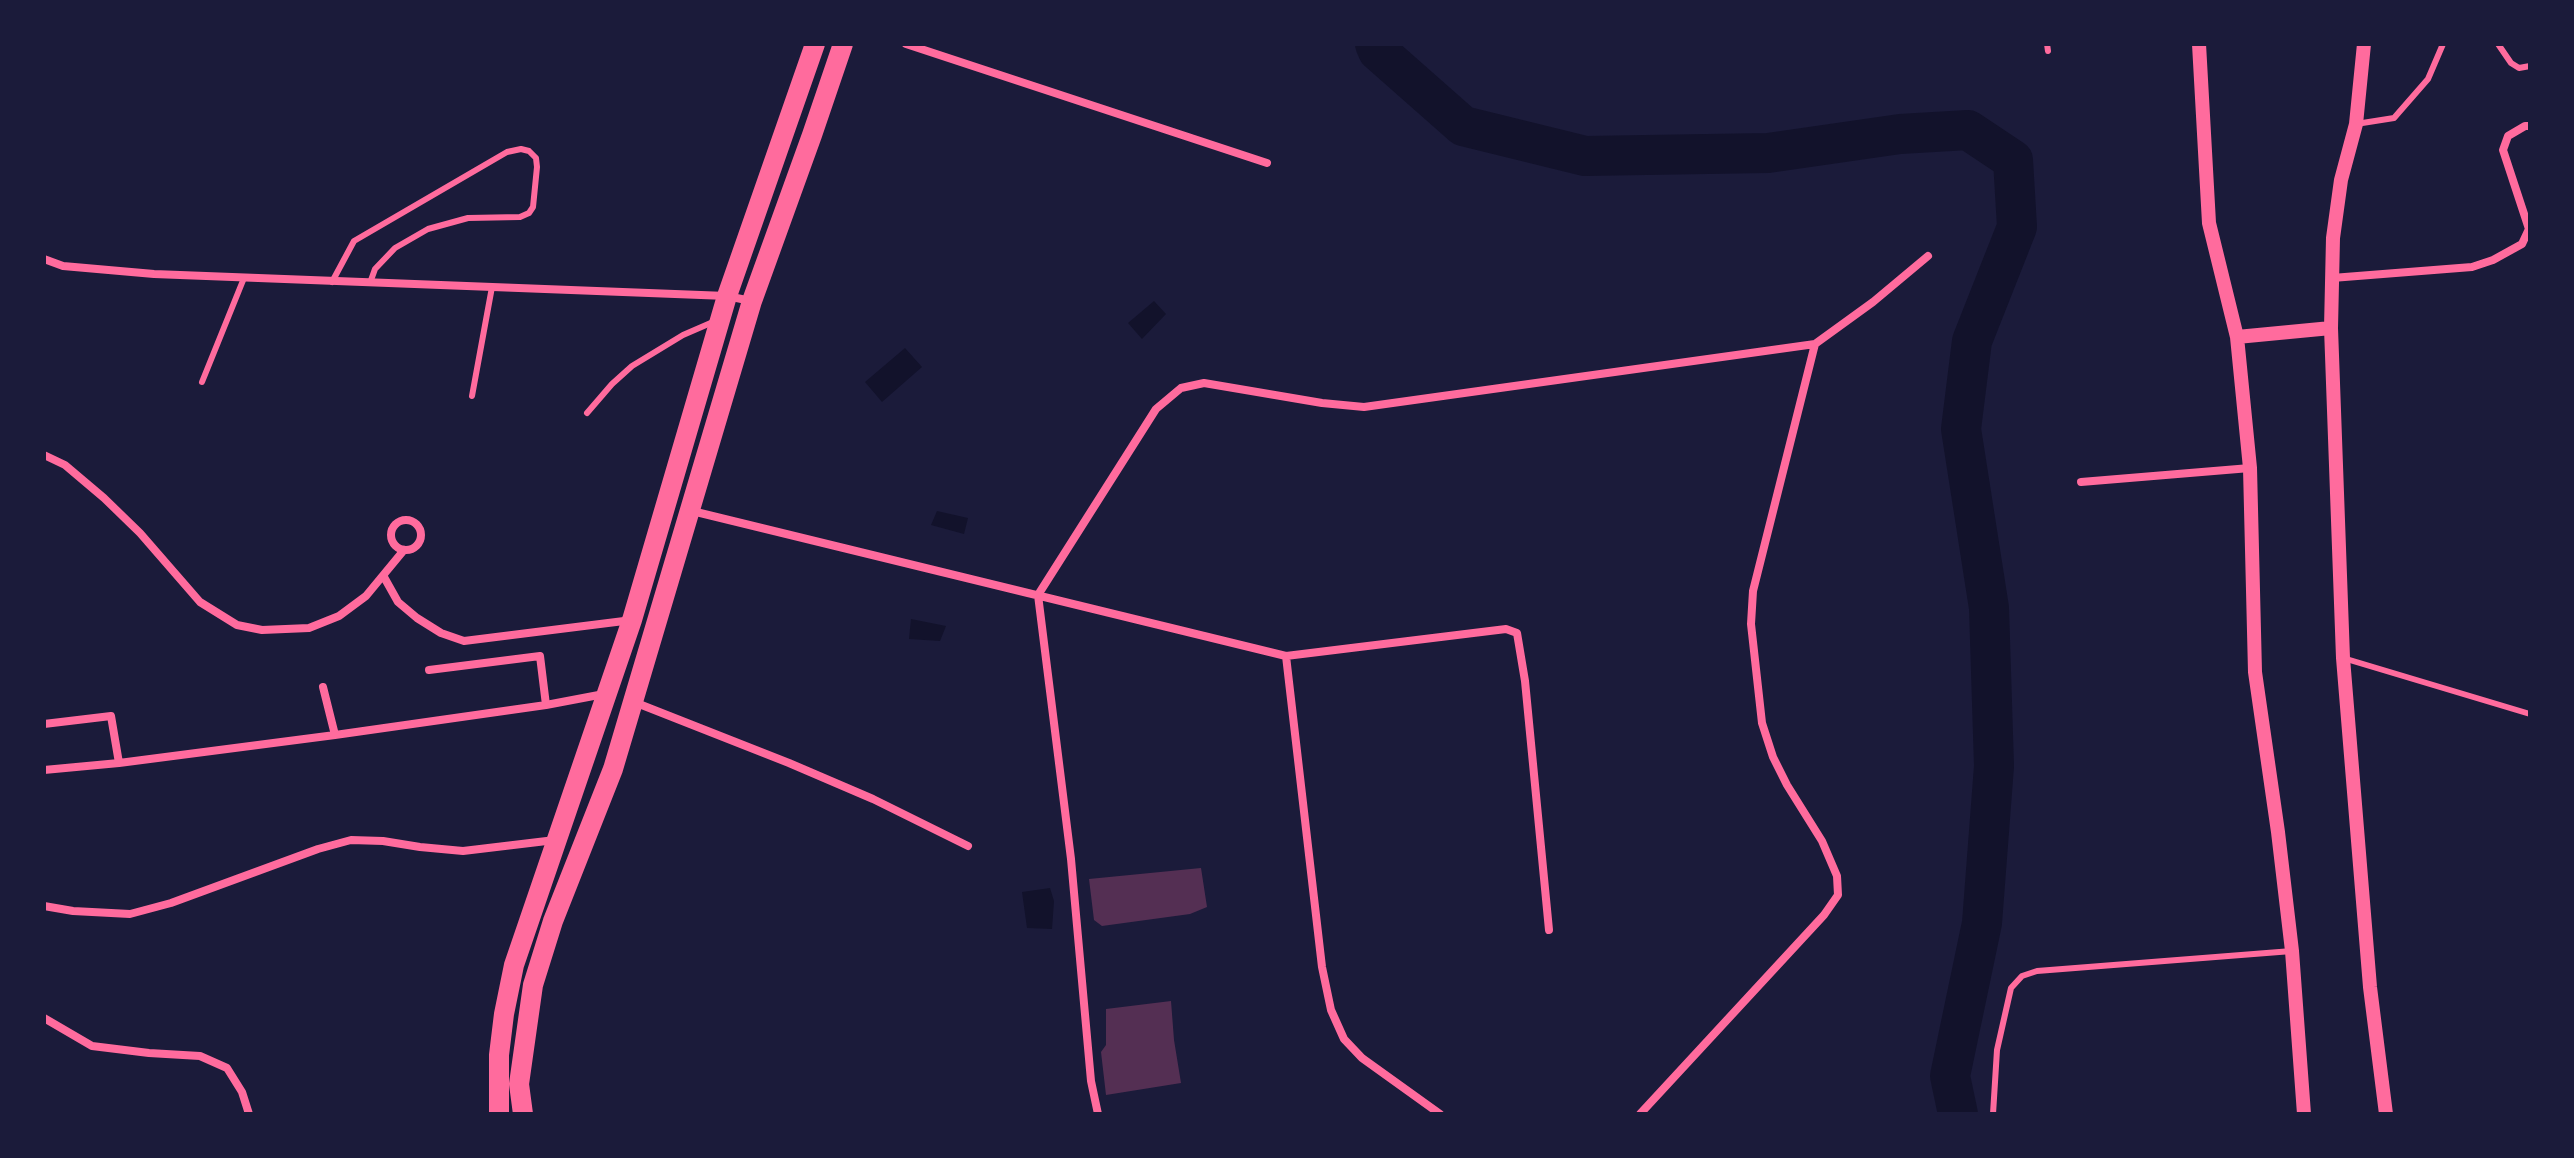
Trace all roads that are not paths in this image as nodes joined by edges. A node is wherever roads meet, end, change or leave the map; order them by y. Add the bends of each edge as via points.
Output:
1 (815, 44) edge
2 (843, 44) edge
3 (906, 44) edge
4 (2199, 44) edge
5 (2364, 44) edge
6 (2443, 44) edge
7 (2498, 44) edge
8 (2530, 66) edge
9 (2356, 124) junction
10 (2530, 126) edge
11 (1267, 163) dead end
12 (1928, 256) dead end
13 (44, 259) edge
14 (244, 278) junction
15 (2332, 278) junction
16 (332, 282) junction
17 (370, 283) junction
18 (492, 287) junction
19 (727, 296) junction
20 (752, 301) junction
21 (720, 319) junction
22 (2331, 328) junction
23 (2237, 337) junction
24 (1815, 344) junction
25 (202, 382) dead end
26 (472, 396) dead end
27 (587, 413) dead end
28 (44, 455) edge
29 (2250, 468) junction
30 (2081, 482) dead end
31 (691, 510) junction
32 (404, 550) dead end
33 (384, 577) junction
34 (1038, 595) junction
35 (632, 620) junction
36 (1286, 656) junction
37 (2343, 658) junction
38 (429, 670) dead end
39 (323, 687) dead end
40 (608, 693) junction
41 (633, 702) junction
42 (546, 705) junction
43 (2530, 714) edge
44 (44, 724) edge
45 (335, 735) junction
46 (119, 763) junction
47 (44, 770) edge
48 (559, 839) junction
49 (968, 846) dead end
50 (44, 906) edge
51 (1549, 930) dead end
52 (2292, 951) junction
53 (44, 1018) edge
54 (249, 1114) edge
55 (499, 1114) edge
56 (523, 1114) edge
57 (1098, 1114) edge
58 (1440, 1114) edge
59 (1640, 1114) edge
60 (1993, 1114) edge
61 (2304, 1114) edge
62 (2386, 1114) edge

1 - 19 main road
2 - 20 main road
3 - 11 street
4 - 23 street via 2209,223
5 - 9 street
6 - 9 lane via 2428,79 2394,118
7 - 8 lane via 2511,63
9 - 15 street via 2341,180
10 - 15 street via 2508,136 2503,150 2529,229 2522,244 2472,267
12 - 24 street
13 - 14 street via 63,266
14 - 16 street
14 - 25 lane
15 - 22 street
16 - 17 street
16 - 17 lane via 354,241 507,152 521,149 536,158 529,213 468,218 428,229 395,248 375,269
17 - 18 street
18 - 19 street
18 - 26 lane
19 - 20 street
19 - 21 main road
20 - 31 main road
21 - 27 lane via 632,366
21 - 35 main road
22 - 23 street
22 - 37 street
23 - 29 street
24 - 34 street via 1364,407 1204,383 1181,388 1156,409
24 - 59 street via 1753,591 1751,624 1765,734 1787,785 1822,841 1837,876 1838,895
28 - 33 street via 65,465 104,498 200,602 237,625 309,628 339,616
29 - 30 street
29 - 52 street via 2255,672
31 - 34 street
31 - 41 main road
32 - 33 street
33 - 35 street via 398,602 417,618 464,641
34 - 36 street
34 - 57 street
35 - 40 main road
36 - 51 street via 1506,629 1517,633
36 - 58 street via 1331,1010 1344,1039 1362,1058
37 - 43 lane
37 - 62 street via 2367,957
38 - 42 street via 540,656
39 - 45 street
40 - 42 street
40 - 48 main road
41 - 49 street via 873,799
41 - 56 main road via 533,985 519,1084
42 - 45 street
44 - 46 street via 111,716
45 - 46 street
46 - 47 street
48 - 50 street via 463,851 351,840 130,914
48 - 55 main road via 508,989 499,1055
52 - 60 lane via 2022,976 2011,988 1997,1050
52 - 61 street
53 - 54 street via 92,1046 200,1056 227,1068

